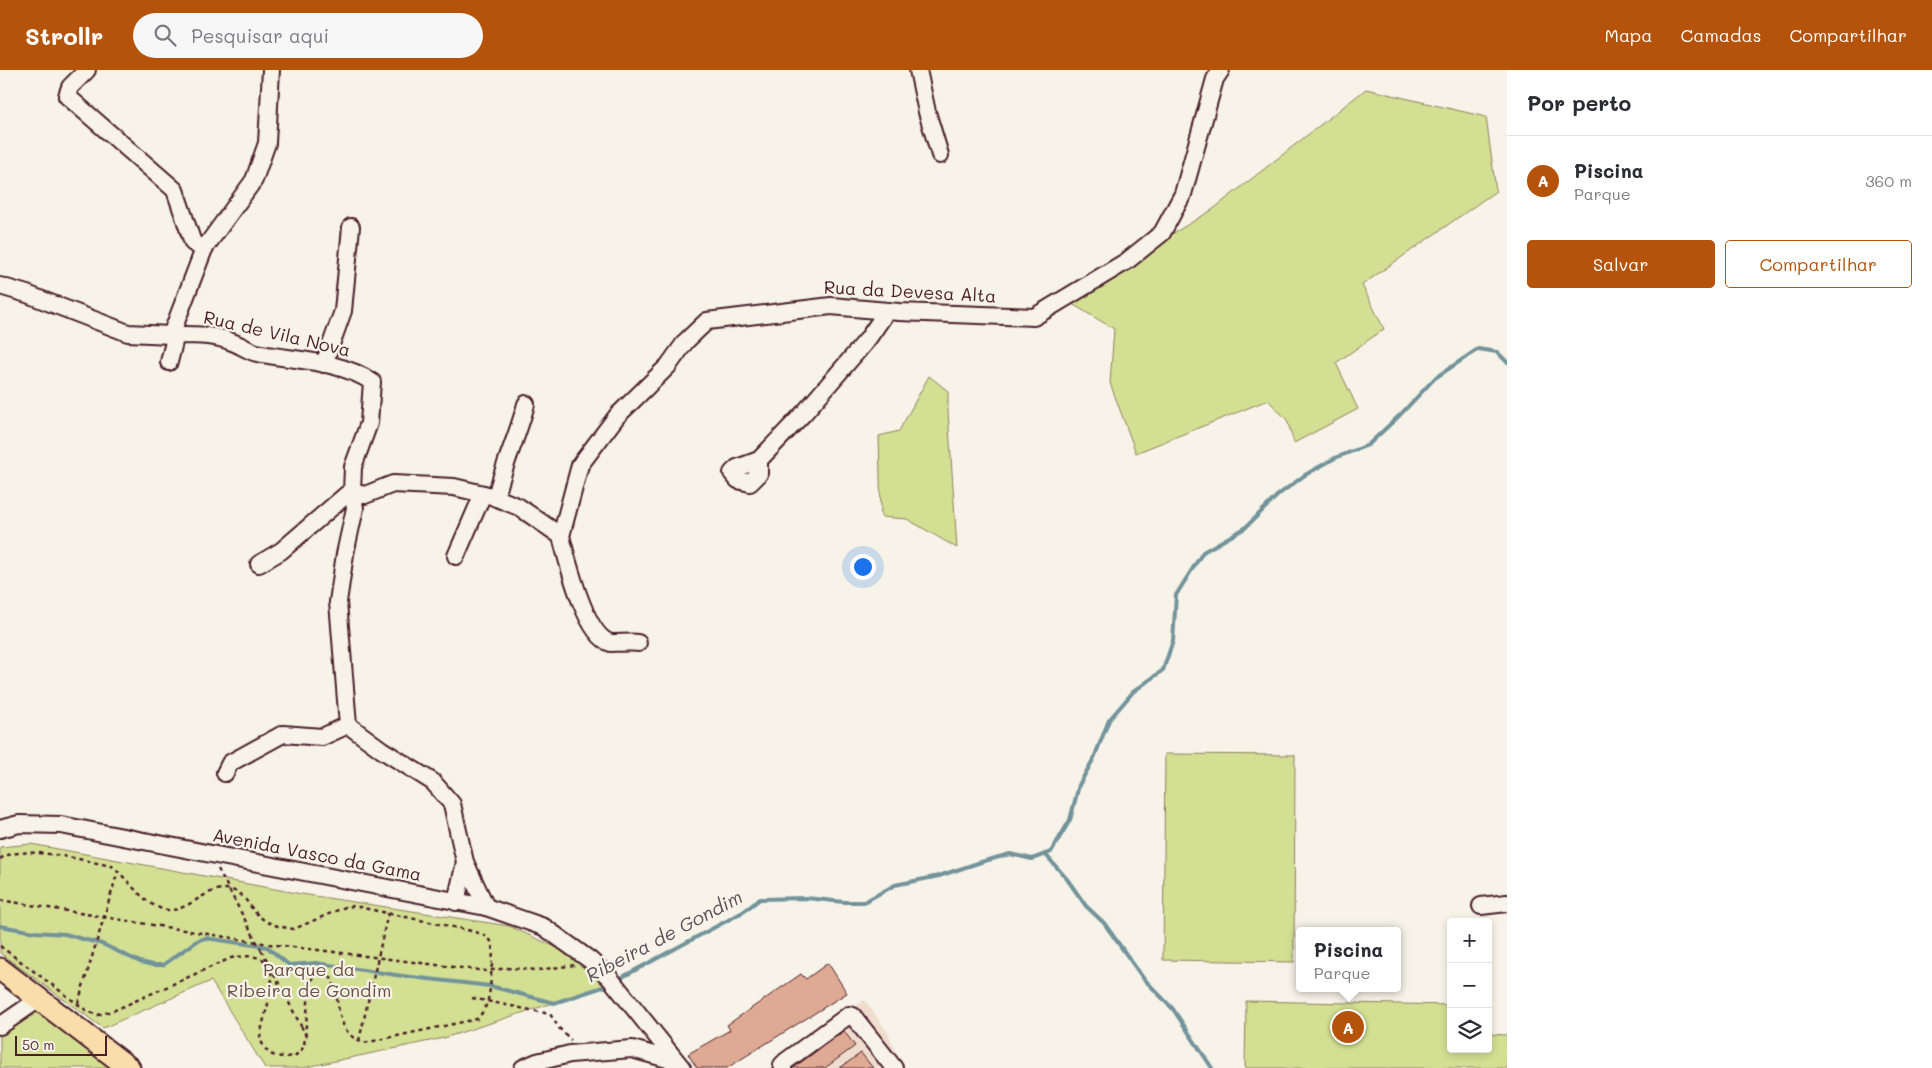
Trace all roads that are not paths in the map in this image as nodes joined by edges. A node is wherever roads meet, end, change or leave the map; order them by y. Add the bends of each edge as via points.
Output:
1 (87, 70) edge
2 (271, 70) edge
3 (918, 70) edge
4 (1221, 70) edge
5 (940, 155) dead end
6 (351, 227) dead end
7 (204, 249) junction
8 (0, 286) edge
9 (887, 311) junction
10 (171, 335) junction
11 (169, 362) dead end
12 (324, 364) junction
13 (526, 404) dead end
14 (759, 460) dead end
15 (352, 492) junction
16 (490, 496) junction
17 (561, 536) junction
18 (456, 556) dead end
19 (259, 564) dead end
20 (638, 643) dead end
21 (348, 726) junction
22 (225, 774) dead end
23 (0, 829) edge
24 (465, 862) junction
25 (456, 902) junction
26 (1507, 902) edge
27 (1481, 906) dead end
28 (486, 907) junction
29 (0, 969) edge
30 (39, 999) junction
31 (0, 1026) edge
32 (678, 1064) edge
33 (129, 1068) edge
34 (523, 1068) edge
35 (783, 1068) edge
36 (894, 1068) edge

1 - 7 street via 70,87 67,96 174,190 193,243
2 - 7 street via 267,143 254,180
3 - 5 street
4 - 9 street, Rua da Devesa Alta via 1215,78 1183,194 1162,233 1127,261 1034,317
6 - 12 street via 343,311
7 - 10 street
8 - 10 street, Rua de Vila Nova via 128,332
9 - 14 street via 829,385
9 - 17 street, Rua da Devesa Alta via 831,306 707,321 686,341 668,366 617,416 580,465
10 - 11 street via 174,342
10 - 12 street, Rua de Vila Nova via 200,334 232,341 254,353
12 - 15 street, Rua de Vila Nova via 372,382 369,423 353,467
13 - 16 street
15 - 16 street via 365,495 393,484 454,487
15 - 19 street via 281,552
15 - 21 street, Rua de Vila Nova via 355,508 338,602
16 - 17 street via 519,507
16 - 18 street
17 - 20 street via 577,592 600,635 611,643
21 - 22 street via 322,737 283,734 230,763
21 - 24 street via 433,782 452,804
23 - 25 street, Avenida Vasco da Gama via 19,824 61,825
24 - 25 street
24 - 28 street
25 - 28 street, Avenida Vasco da Gama
26 - 27 street
28 - 32 street, Avenida Vasco da Gama via 544,927 590,960 613,982
29 - 30 main road
30 - 31 street
30 - 33 main road
32 - 34 street via 632,1049 570,1054
35 - 36 street via 782,1065 849,1015

